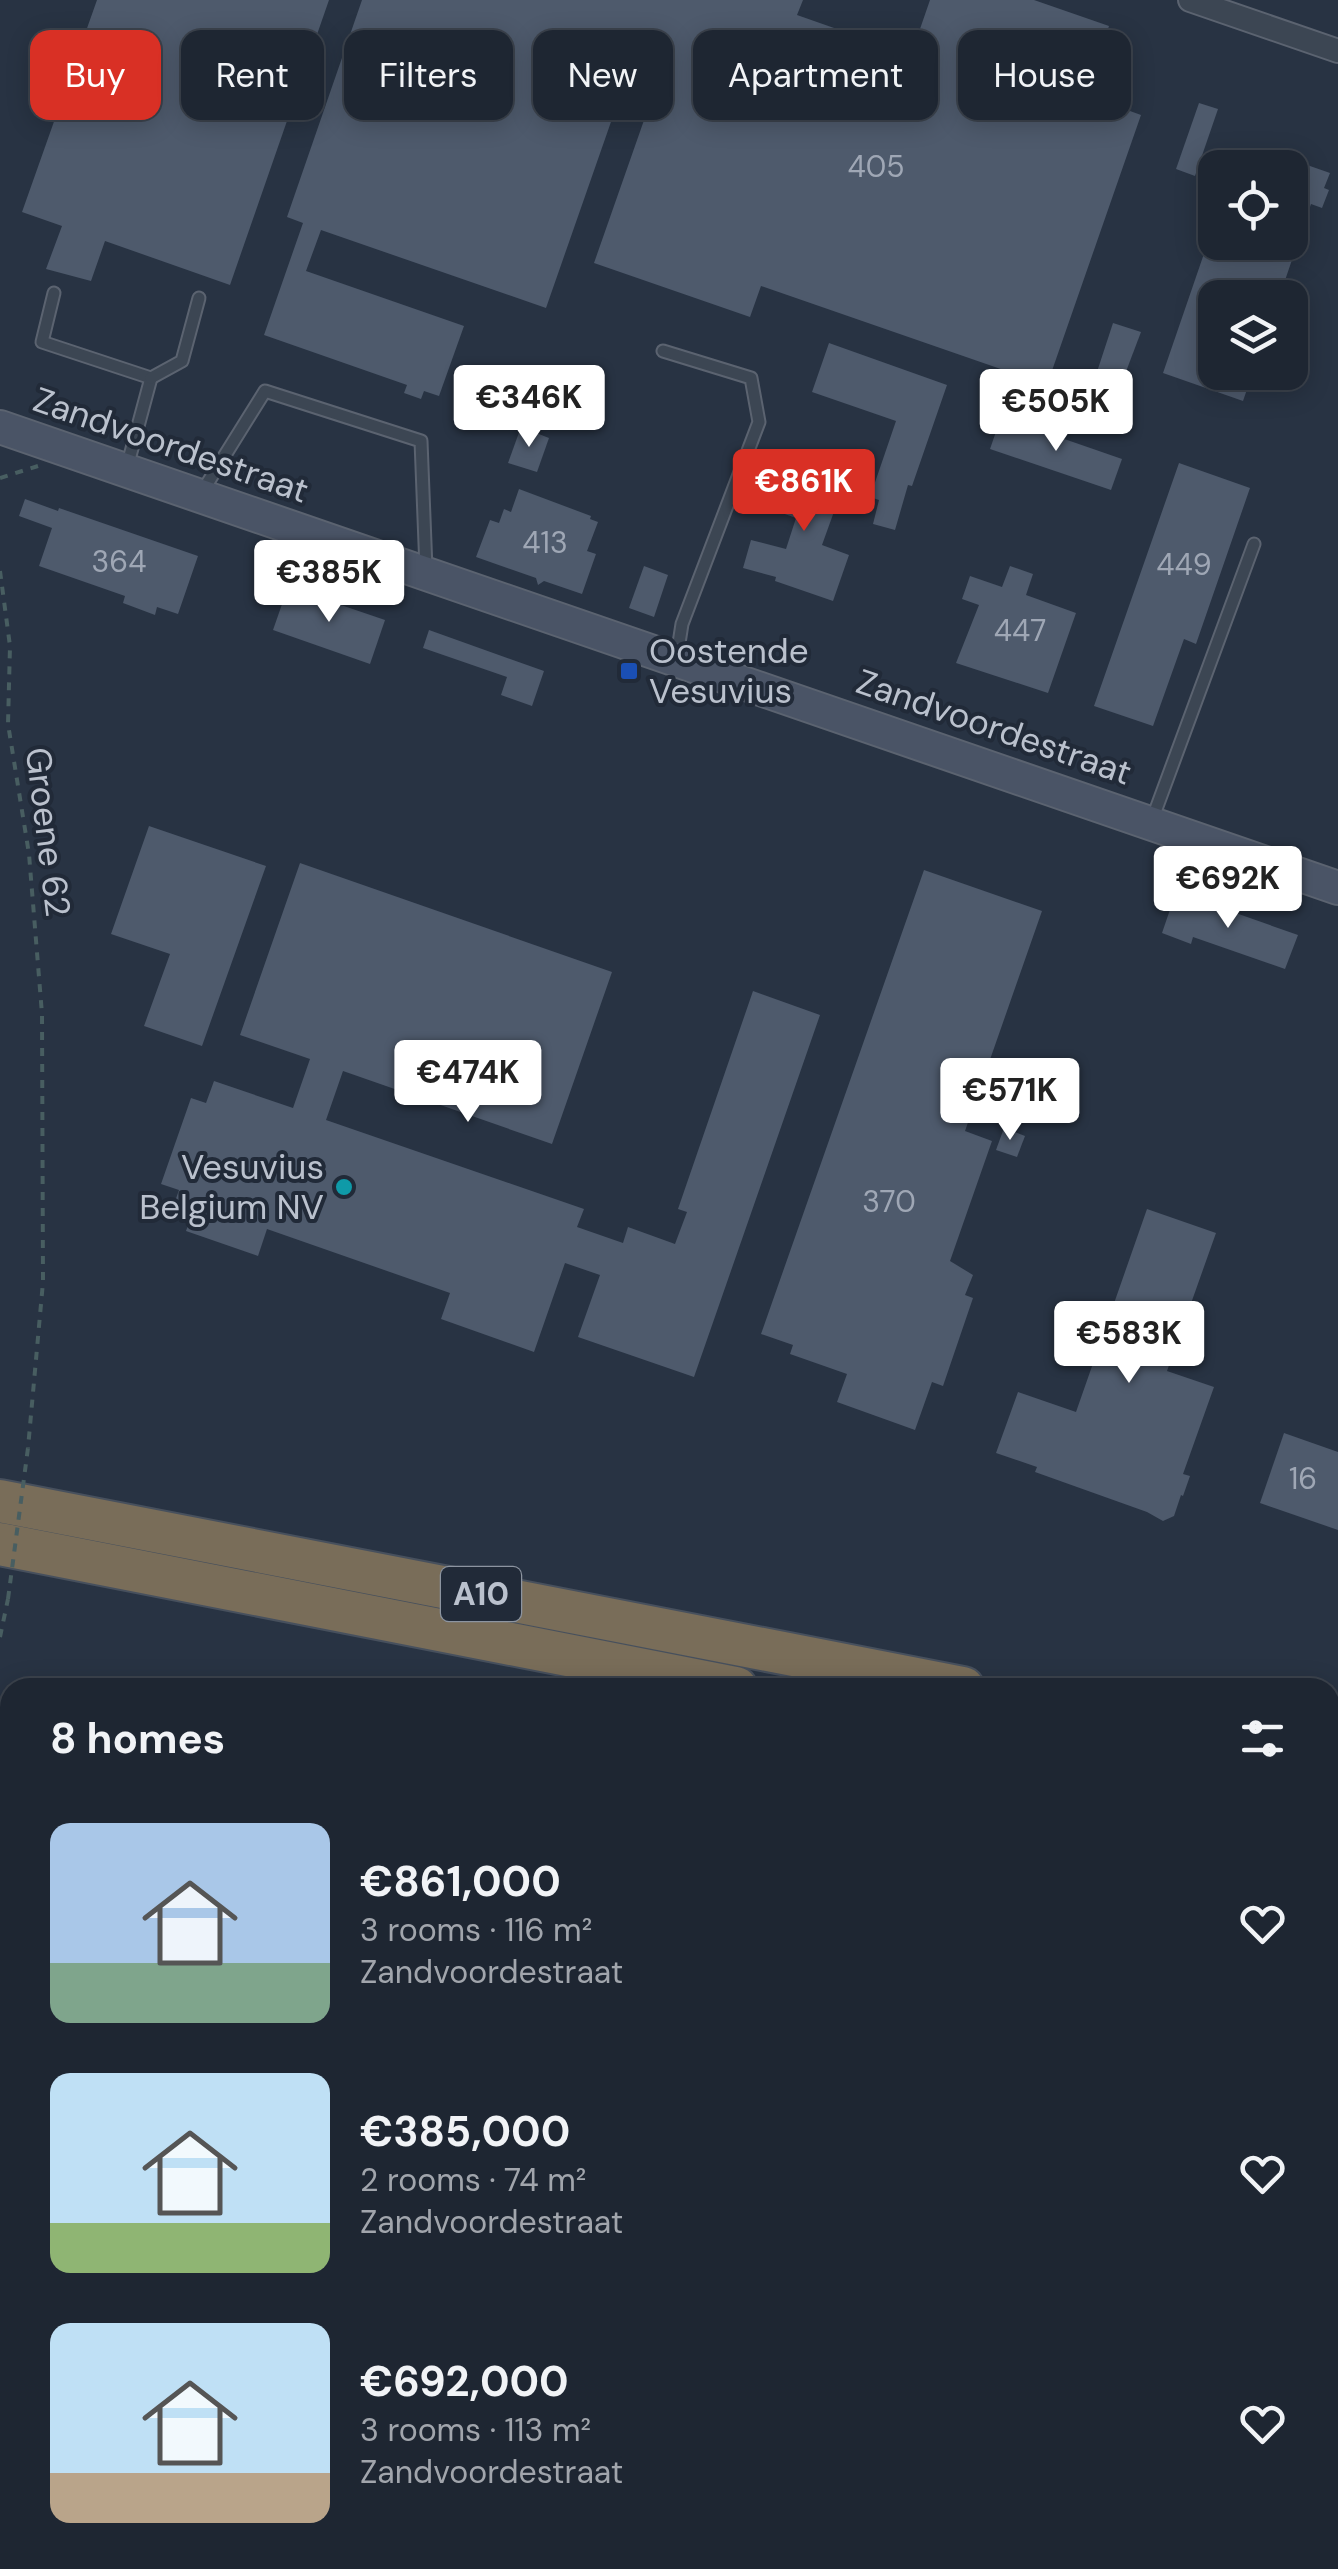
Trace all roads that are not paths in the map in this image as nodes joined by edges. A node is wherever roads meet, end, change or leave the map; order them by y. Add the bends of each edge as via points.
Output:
1 (1190, 0) edge
2 (1338, 51) edge
3 (54, 293) dead end
4 (199, 298) dead end
5 (663, 351) dead end
6 (150, 378) junction
7 (0, 427) edge
8 (126, 471) junction
9 (200, 496) junction
10 (1254, 544) dead end
11 (426, 574) junction
12 (676, 660) junction
13 (1150, 824) junction
14 (1338, 888) edge
15 (0, 1500) edge
16 (0, 1544) edge
17 (685, 1678) edge
18 (912, 1678) edge

1 - 2 street
3 - 6 lane via 42,342
4 - 6 lane via 182,360
5 - 12 lane via 752,378 759,422 682,624
6 - 8 lane
7 - 8 main road, Zandvoordestraat
8 - 9 main road, Zandvoordestraat
9 - 11 main road, Zandvoordestraat
9 - 11 lane via 265,391 422,441
10 - 13 lane
11 - 12 main road, Zandvoordestraat
12 - 13 main road, Zandvoordestraat
13 - 14 main road, Zandvoordestraat
15 - 18 highway, A10
16 - 17 highway, A10

